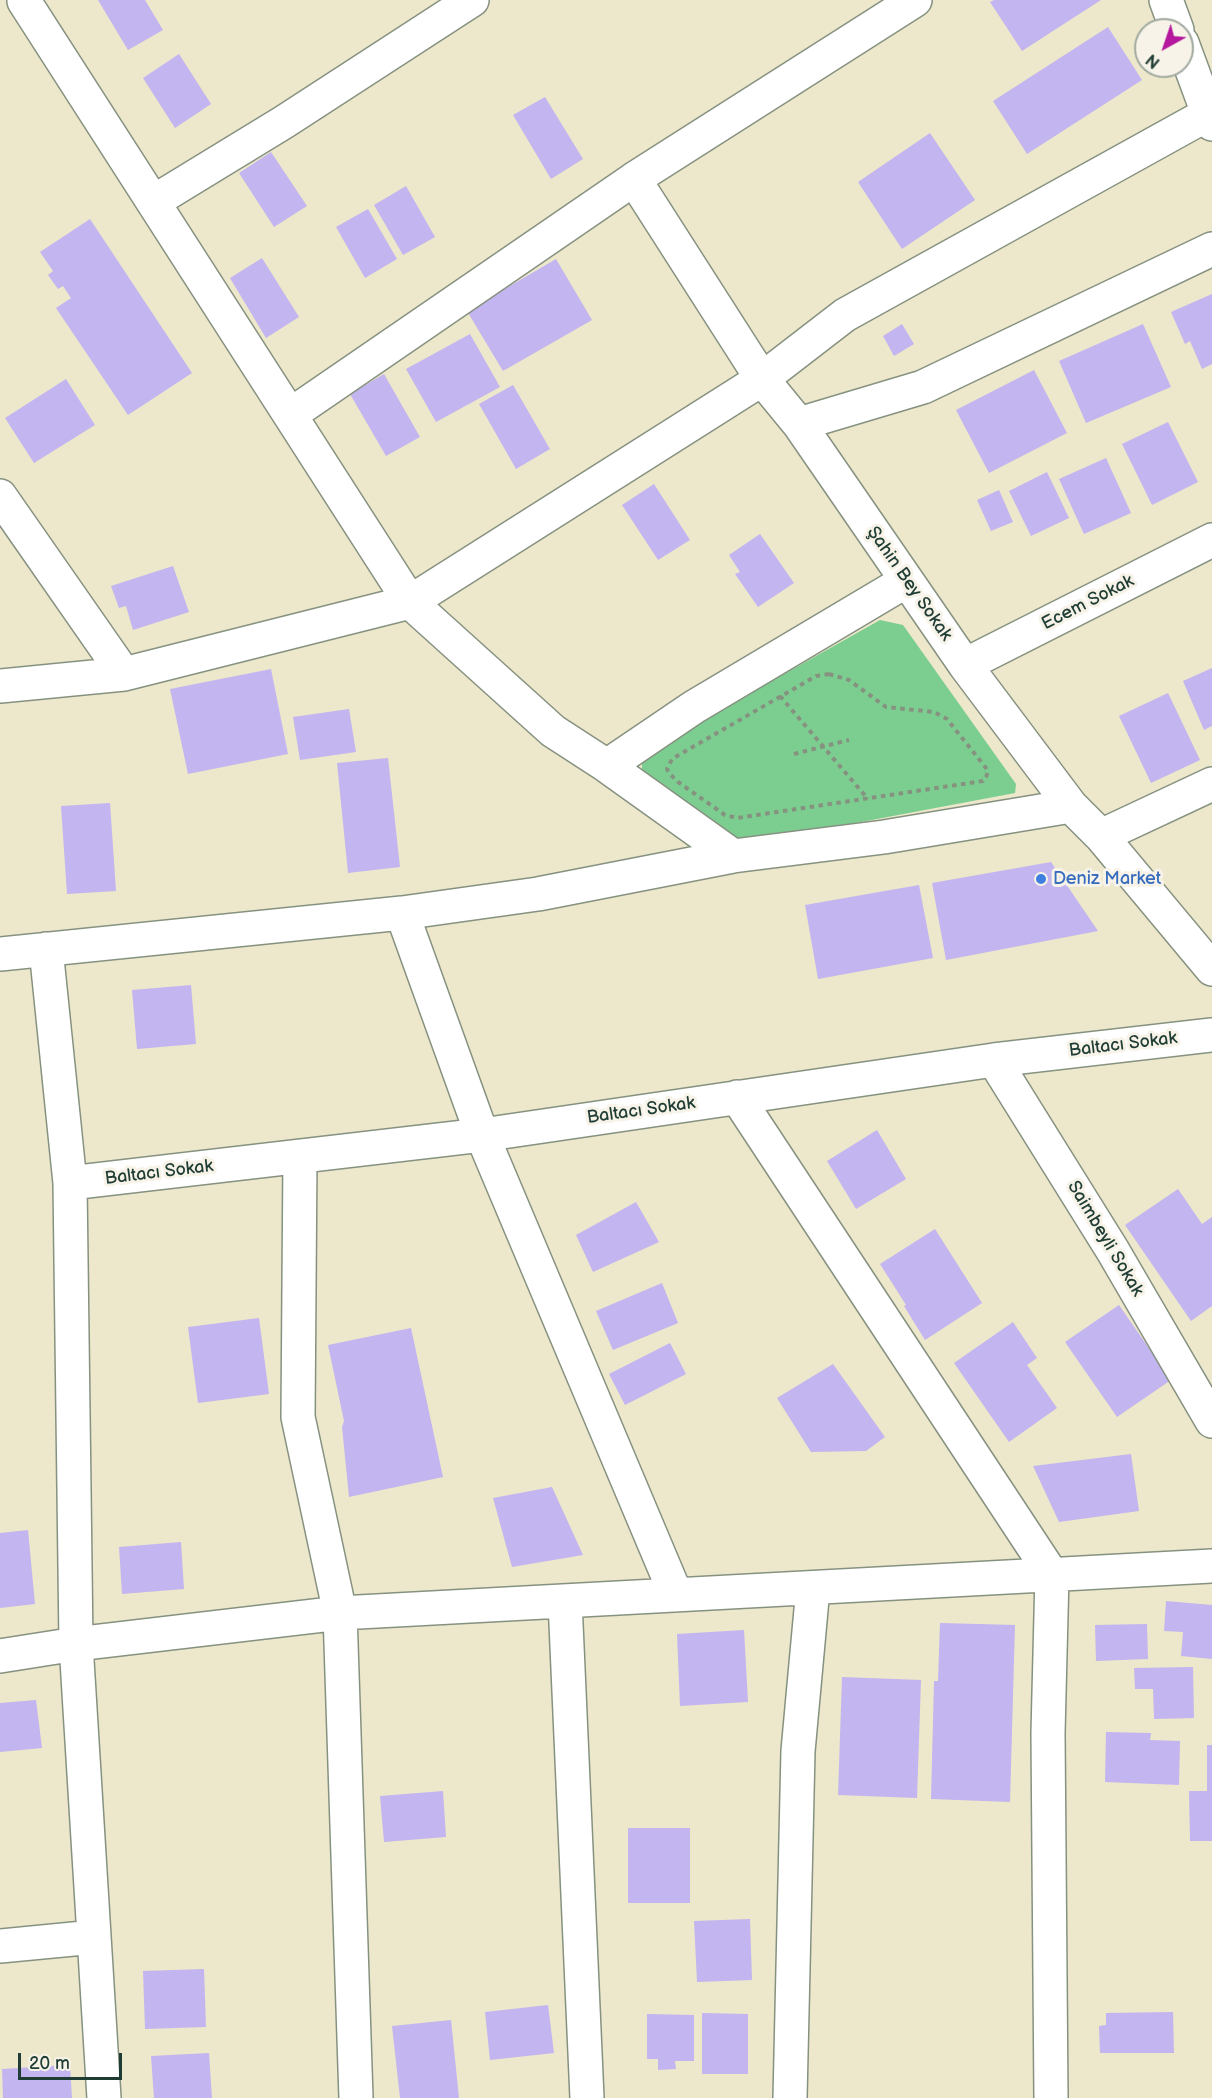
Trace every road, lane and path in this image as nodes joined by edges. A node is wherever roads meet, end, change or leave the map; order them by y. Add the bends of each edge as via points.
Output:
1 (472, 0) edge
2 (915, 0) edge
3 (1166, 0) edge
4 (16, 6) edge
5 (1173, 18) edge
6 (1194, 76) edge
7 (1210, 119) edge
8 (634, 179) junction
9 (153, 202) junction
10 (1212, 249) edge
11 (762, 379) junction
12 (290, 415) junction
13 (799, 424) junction
14 (0, 496) edge
15 (1212, 540) edge
16 (906, 581) junction
17 (410, 602) junction
18 (965, 665) junction
19 (124, 674) junction
20 (0, 687) edge
21 (780, 696) junction
22 (849, 740) dead end
23 (823, 747) junction
24 (794, 754) dead end
25 (607, 766) junction
26 (1212, 783) edge
27 (868, 800) junction
28 (1071, 806) junction
29 (1101, 836) junction
30 (733, 855) junction
31 (402, 913) junction
32 (46, 949) junction
33 (0, 954) edge
34 (1212, 969) edge
35 (1212, 1035) edge
36 (994, 1060) junction
37 (737, 1097) junction
38 (482, 1135) junction
39 (300, 1156) junction
40 (70, 1183) junction
41 (1212, 1421) edge
42 (1212, 1566) edge
43 (1052, 1575) junction
44 (813, 1588) junction
45 (676, 1595) junction
46 (565, 1601) junction
47 (340, 1613) junction
48 (76, 1644) junction
49 (0, 1656) edge
50 (94, 1936) junction
51 (0, 1946) edge
52 (104, 2098) edge
53 (356, 2098) edge
54 (587, 2098) edge
55 (790, 2098) edge
56 (1051, 2098) edge

1 - 9 street
2 - 8 street
3 - 5 street
4 - 9 street
6 - 7 street
7 - 11 street via 845,315
8 - 11 street, Şahin Bey Sokak
8 - 12 street
9 - 12 street
10 - 13 street via 923,387
11 - 13 street, Şahin Bey Sokak
11 - 17 street
12 - 17 street
13 - 16 street, Şahin Bey Sokak
14 - 19 street
15 - 18 street, Ecem Sokak
16 - 18 street, Şahin Bey Sokak
16 - 25 street via 694,707
17 - 19 street
17 - 25 street via 553,731
18 - 28 street, Şahin Bey Sokak
19 - 20 street
21 - 23 path
21 - 27 path via 672,759 669,773 729,818
21 - 27 path via 816,676 841,676 886,707 934,712 947,719 988,772 983,781
22 - 23 path
23 - 24 path
23 - 27 path
25 - 30 street
26 - 29 street
28 - 29 street, Şahin Bey Sokak
28 - 30 street via 884,837
29 - 34 street, Şahin Bey Sokak
30 - 31 street via 538,894
31 - 32 street
31 - 38 street
32 - 33 street
32 - 40 street
35 - 36 street, Baltacı Sokak
36 - 37 street, Baltacı Sokak
36 - 41 street, Saimbeyli Sokak via 1113,1251
37 - 38 street, Baltacı Sokak
37 - 43 street
38 - 39 street, Baltacı Sokak
38 - 45 street
39 - 40 street, Baltacı Sokak
39 - 47 street via 298,1417
40 - 48 street
42 - 43 street
43 - 44 street
43 - 56 street via 1048,1733
44 - 45 street
44 - 55 street via 798,1751
45 - 46 street
46 - 47 street
46 - 54 street
47 - 48 street
47 - 53 street
48 - 49 street
48 - 50 street
50 - 51 street
50 - 52 street

